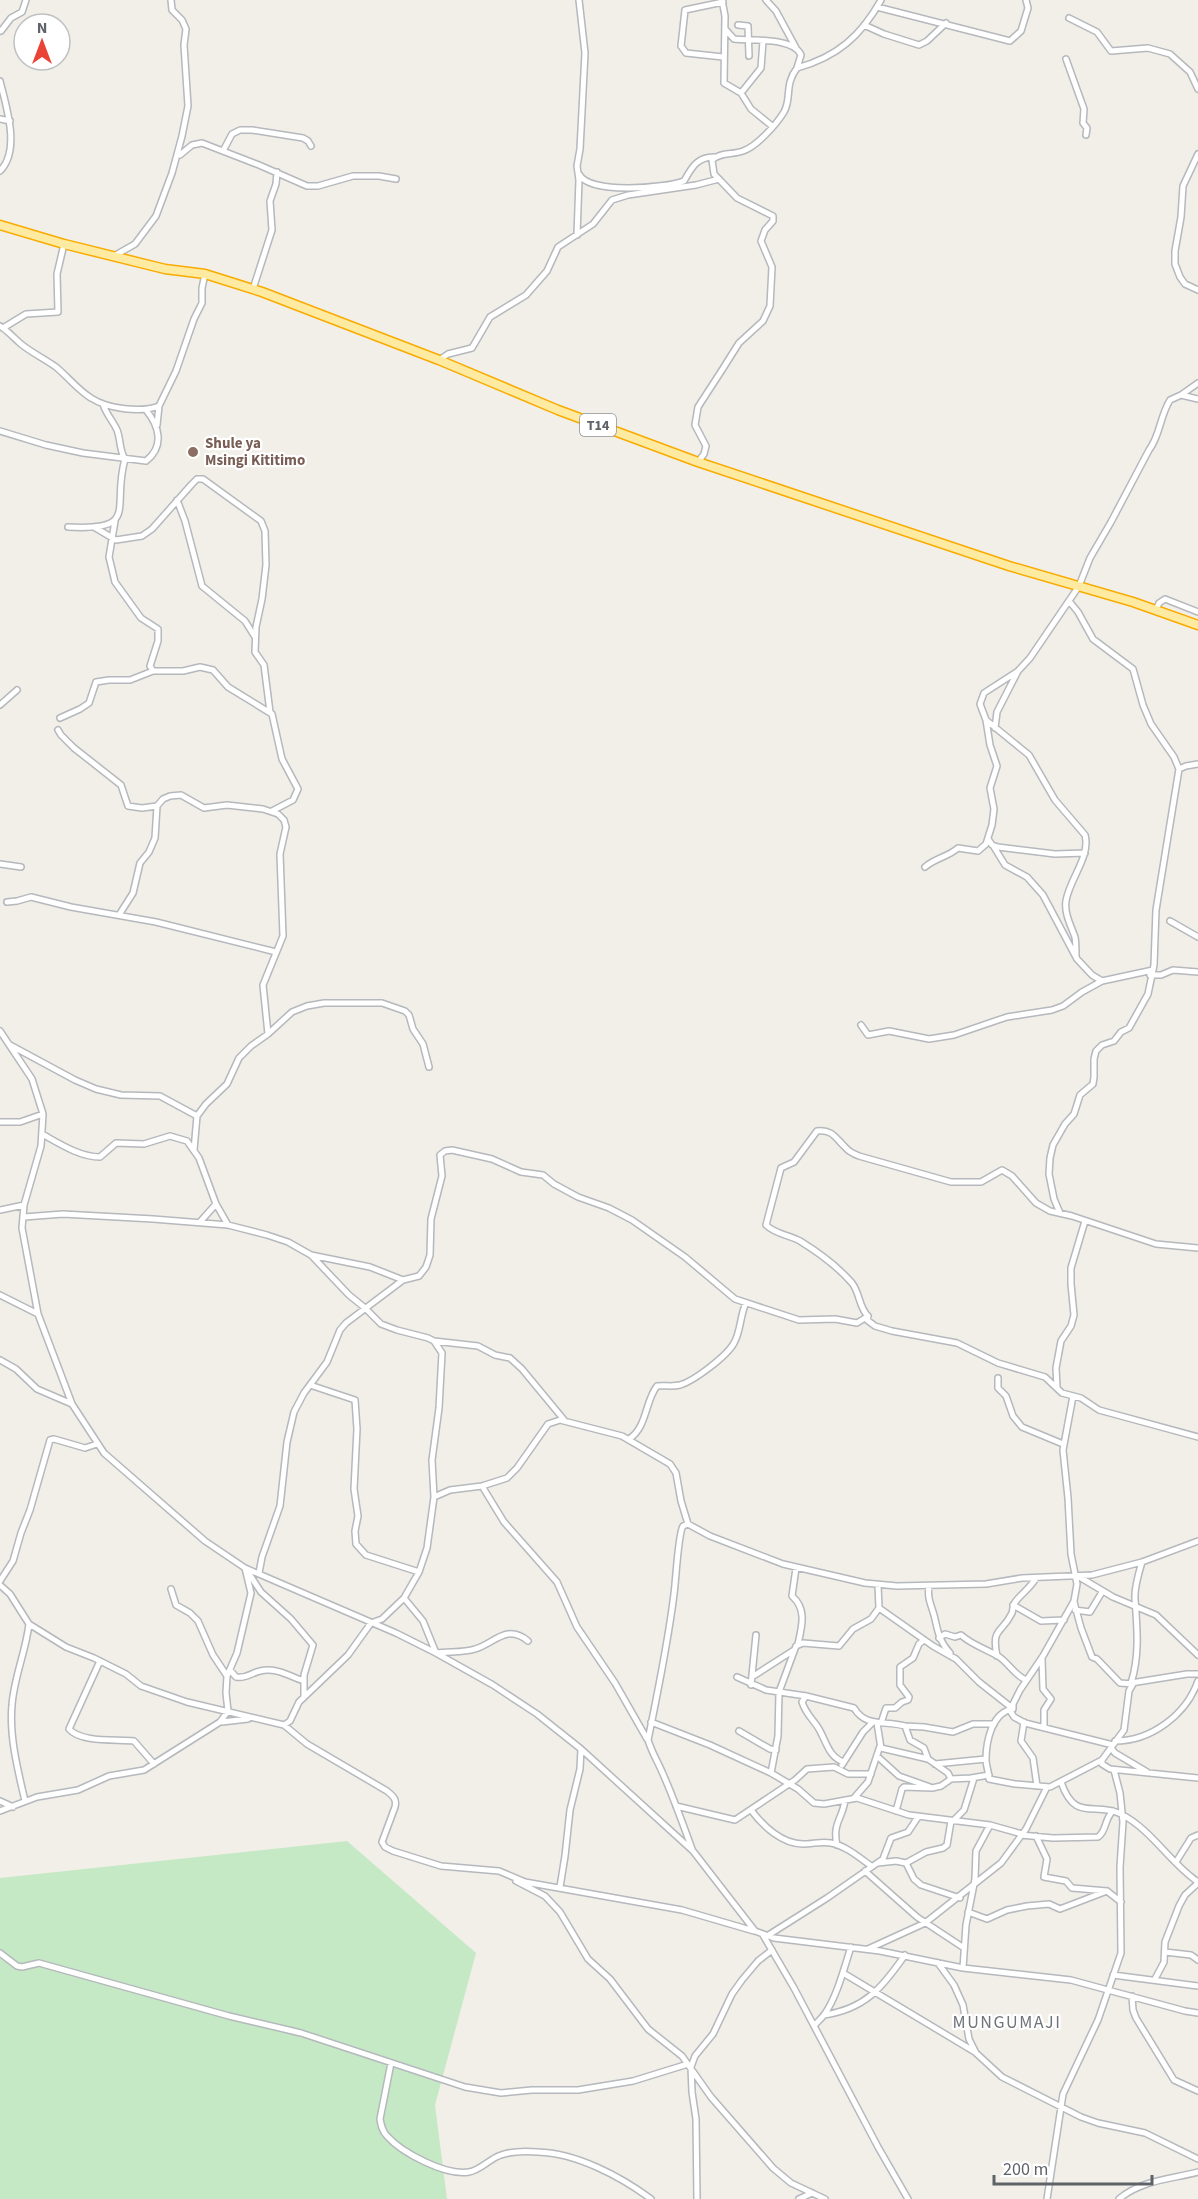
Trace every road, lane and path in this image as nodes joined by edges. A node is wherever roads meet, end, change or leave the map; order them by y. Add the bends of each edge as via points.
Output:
1 (26, 0) edge
2 (171, 0) edge
3 (579, 0) edge
4 (766, 0) edge
5 (881, 0) edge
6 (1026, 0) edge
7 (723, 1) edge
8 (877, 7) junction
9 (1069, 18) dead end
10 (946, 23) junction
11 (738, 24) dead end
12 (864, 25) junction
13 (725, 29) junction
14 (0, 32) edge
15 (734, 39) junction
16 (724, 40) junction
17 (750, 40) junction
18 (763, 41) junction
19 (796, 48) junction
20 (749, 56) dead end
21 (723, 57) junction
22 (1066, 59) dead end
23 (797, 68) junction
24 (0, 81) edge
25 (1198, 89) edge
26 (741, 93) junction
27 (0, 119) edge
28 (10, 121) junction
29 (772, 126) junction
30 (1086, 135) dead end
31 (311, 146) dead end
32 (223, 151) junction
33 (1198, 154) edge
34 (714, 157) junction
35 (177, 158) junction
36 (0, 171) edge
37 (277, 172) junction
38 (579, 174) junction
39 (396, 179) dead end
40 (718, 179) junction
41 (0, 225) edge
42 (577, 235) junction
43 (64, 244) junction
44 (114, 256) junction
45 (205, 274) junction
46 (253, 289) junction
47 (1198, 290) edge
48 (2, 327) edge
49 (439, 360) junction
50 (1198, 383) edge
51 (1181, 395) junction
52 (1198, 399) edge
53 (103, 404) junction
54 (159, 406) junction
55 (146, 410) junction
56 (157, 426) junction
57 (0, 430) edge
58 (125, 459) junction
59 (698, 462) junction
60 (177, 500) junction
61 (115, 521) junction
62 (68, 527) dead end
63 (94, 527) junction
64 (111, 538) junction
65 (1079, 586) junction
66 (1069, 601) junction
67 (1156, 610) junction
68 (1198, 612) edge
69 (1198, 625) edge
70 (255, 637) junction
71 (153, 671) junction
72 (1018, 671) junction
73 (17, 690) dead end
74 (0, 705) edge
75 (270, 712) junction
76 (60, 718) dead end
77 (986, 720) junction
78 (995, 728) junction
79 (58, 730) dead end
80 (1198, 764) edge
81 (1179, 769) junction
82 (157, 806) junction
83 (272, 811) junction
84 (988, 839) junction
85 (994, 847) junction
86 (1085, 853) junction
87 (0, 864) edge
88 (21, 867) dead end
89 (925, 867) dead end
90 (7, 902) dead end
91 (119, 915) junction
92 (1170, 921) dead end
93 (1198, 937) edge
94 (276, 952) junction
95 (1076, 956) junction
96 (1198, 972) edge
97 (1151, 973) junction
98 (1102, 981) junction
99 (861, 1025) dead end
100 (0, 1031) edge
101 (268, 1034) junction
102 (9, 1044) junction
103 (429, 1067) dead end
104 (43, 1114) junction
105 (197, 1116) junction
106 (0, 1122) edge
107 (42, 1134) junction
108 (194, 1150) junction
109 (216, 1204) junction
110 (24, 1205) junction
111 (0, 1210) edge
112 (1060, 1212) junction
113 (24, 1217) junction
114 (1085, 1221) junction
115 (199, 1223) junction
116 (228, 1225) junction
117 (1198, 1248) edge
118 (311, 1255) junction
119 (403, 1280) junction
120 (0, 1295) edge
121 (746, 1303) junction
122 (366, 1308) junction
123 (38, 1314) junction
124 (868, 1316) junction
125 (434, 1341) junction
126 (0, 1360) edge
127 (998, 1378) dead end
128 (310, 1385) junction
129 (1057, 1387) junction
130 (1073, 1396) junction
131 (72, 1404) junction
132 (565, 1421) junction
133 (1198, 1437) edge
134 (629, 1439) junction
135 (97, 1444) junction
136 (1063, 1444) junction
137 (482, 1486) junction
138 (434, 1497) junction
139 (688, 1524) junction
140 (1198, 1541) edge
141 (1142, 1562) junction
142 (245, 1568) junction
143 (796, 1568) junction
144 (419, 1572) junction
145 (259, 1573) junction
146 (1076, 1575) junction
147 (1036, 1578) junction
148 (0, 1583) edge
149 (878, 1585) junction
150 (929, 1586) junction
151 (171, 1589) dead end
152 (1102, 1592) junction
153 (404, 1598) junction
154 (1074, 1601) junction
155 (1013, 1605) junction
156 (1137, 1607) junction
157 (879, 1608) junction
158 (1075, 1610) junction
159 (1064, 1620) junction
160 (371, 1623) junction
161 (29, 1624) junction
162 (756, 1635) dead end
163 (939, 1638) junction
164 (924, 1640) junction
165 (528, 1641) dead end
166 (798, 1644) junction
167 (794, 1650) junction
168 (436, 1653) junction
169 (1198, 1654) edge
170 (997, 1656) junction
171 (956, 1659) junction
172 (1042, 1659) junction
173 (100, 1660) junction
174 (230, 1670) junction
175 (1198, 1674) edge
176 (227, 1676) junction
177 (737, 1677) dead end
178 (752, 1677) junction
179 (1026, 1680) junction
180 (304, 1681) junction
181 (1198, 1682) edge
182 (1132, 1684) junction
183 (752, 1685) junction
184 (779, 1692) junction
185 (304, 1696) junction
186 (806, 1696) junction
187 (1011, 1709) junction
188 (228, 1711) junction
189 (256, 1719) junction
190 (220, 1722) junction
191 (651, 1722) junction
192 (1024, 1722) junction
193 (877, 1723) junction
194 (994, 1724) junction
195 (284, 1725) junction
196 (905, 1726) junction
197 (1044, 1727) junction
198 (739, 1731) dead end
199 (648, 1740) junction
200 (1113, 1745) junction
201 (880, 1746) junction
202 (581, 1749) junction
203 (776, 1750) junction
204 (877, 1756) junction
205 (928, 1759) junction
206 (986, 1759) junction
207 (1102, 1760) junction
208 (843, 1762) junction
209 (154, 1764) junction
210 (935, 1764) junction
211 (839, 1768) junction
212 (1114, 1770) junction
213 (771, 1773) junction
214 (1148, 1773) junction
215 (871, 1774) junction
216 (989, 1775) junction
217 (974, 1778) junction
218 (1197, 1778) edge
219 (951, 1779) junction
220 (1061, 1782) junction
221 (789, 1784) junction
222 (1198, 1785) edge
223 (1037, 1786) junction
224 (1047, 1787) junction
225 (932, 1788) junction
226 (854, 1798) junction
227 (845, 1800) junction
228 (0, 1801) edge
229 (25, 1801) junction
230 (676, 1806) junction
231 (13, 1807) junction
232 (751, 1810) junction
233 (1, 1811) edge
234 (896, 1811) junction
235 (1113, 1811) junction
236 (1122, 1815) junction
237 (918, 1817) junction
238 (952, 1821) junction
239 (990, 1825) junction
240 (1022, 1834) junction
241 (1198, 1835) edge
242 (1036, 1836) junction
243 (837, 1845) junction
244 (693, 1851) junction
245 (1176, 1862) junction
246 (906, 1863) junction
247 (873, 1865) junction
248 (865, 1870) junction
249 (505, 1874) junction
250 (1198, 1883) edge
251 (974, 1886) junction
252 (560, 1887) junction
253 (1107, 1892) junction
254 (960, 1898) junction
255 (1121, 1902) junction
256 (968, 1912) junction
257 (925, 1923) junction
258 (755, 1931) junction
259 (764, 1935) junction
260 (850, 1947) junction
261 (964, 1948) junction
262 (866, 1949) junction
263 (772, 1950) junction
264 (1165, 1952) junction
265 (0, 1953) edge
266 (905, 1955) junction
267 (1198, 1960) edge
268 (938, 1963) junction
269 (963, 1968) junction
270 (843, 1972) junction
271 (1113, 1975) junction
272 (1155, 1979) junction
273 (1198, 1986) edge
274 (1108, 1990) junction
275 (875, 1993) junction
276 (1132, 1996) junction
277 (1198, 2013) edge
278 (824, 2015) junction
279 (813, 2026) junction
280 (976, 2053) junction
281 (391, 2063) junction
282 (690, 2066) junction
283 (1198, 2091) edge
284 (1061, 2106) junction
285 (1198, 2158) edge
286 (1198, 2172) edge
287 (812, 2193) junction
288 (1126, 2193) junction
289 (651, 2199) edge
290 (697, 2199) edge
291 (799, 2199) edge
292 (825, 2199) edge
293 (908, 2199) edge
294 (1047, 2199) edge
295 (1119, 2199) edge
296 (1133, 2199) edge

1 - 14 street via 22,12
2 - 35 street via 172,10 186,28 188,106
3 - 38 street via 585,53
4 - 19 street
5 - 8 street
6 - 10 street via 1021,31 1010,40
7 - 13 street
7 - 21 street via 685,10 681,46 686,53
8 - 10 street
8 - 12 street
9 - 25 street via 1097,32 1111,51 1148,48 1170,54 1190,72
10 - 12 street via 919,45
11 - 17 street via 747,25
12 - 23 street via 841,49 822,61
13 - 15 street
13 - 16 street
15 - 16 street
15 - 17 street
16 - 21 street
17 - 18 street
17 - 20 street
18 - 19 street
18 - 26 street via 761,67
19 - 23 street via 801,54
21 - 26 street via 724,83
22 - 30 street via 1084,109
23 - 29 street via 789,82 785,110
24 - 28 street
26 - 29 street
27 - 28 street
28 - 36 street via 8,155
29 - 34 street via 748,148
31 - 32 street via 303,138 245,129 232,134
32 - 35 street via 197,143
32 - 37 street
33 - 47 street via 1183,186 1175,252 1180,277
34 - 38 street via 699,160 684,180 673,183 616,188 590,184
34 - 40 street via 712,171
35 - 44 street via 150,225 135,244
37 - 39 street via 307,186 353,176
37 - 46 street via 270,201 272,230
38 - 42 street
40 - 42 street via 619,197
40 - 59 street via 737,198 773,216 761,241 772,267 771,299 763,321 739,343 698,407 694,425 706,446
41 - 43 highway, T14
42 - 49 street via 558,247 548,271 526,295 490,317 472,348
43 - 44 highway, T14
43 - 48 street via 57,274 58,312 26,314
44 - 45 highway, T14
45 - 46 highway, T14
45 - 54 street via 202,303
46 - 49 highway, T14
48 - 53 street
49 - 59 highway, T14
50 - 51 street
51 - 52 street
51 - 65 street via 1167,404 1156,441 1090,558
53 - 55 street
53 - 58 street via 118,432
54 - 55 street
54 - 56 street
55 - 56 street
56 - 58 street via 157,449 150,459
57 - 58 street via 46,445
58 - 61 street via 120,513
59 - 65 highway, T14
60 - 64 street via 142,536
60 - 70 street via 202,586 245,621
60 - 70 street via 197,479 203,478 261,521 266,565
61 - 63 street
61 - 64 street
62 - 63 street
63 - 64 street
64 - 71 street via 109,557 115,582 141,618 158,629 150,666
65 - 66 street
65 - 67 highway, T14
66 - 72 street
66 - 81 street via 1093,639 1133,669 1151,724
67 - 68 street via 1165,599
67 - 69 highway, T14
70 - 75 street via 255,652 264,665
71 - 75 street via 206,667 228,687
71 - 76 street via 130,680 96,682 89,703
72 - 77 street via 982,697 980,706
72 - 78 street via 997,712
73 - 74 street
75 - 83 street via 282,759 298,789 293,800
77 - 78 street
77 - 84 street via 997,766 990,788 994,815
78 - 86 street via 1029,755 1055,800 1085,835
79 - 82 street via 74,748 121,785 128,806
80 - 81 street
81 - 97 street via 1156,910
82 - 83 street via 163,799 181,795 204,808 227,805
82 - 91 street via 155,838 138,867 133,893
83 - 94 street via 282,817 286,827 280,854 283,936
84 - 85 street
84 - 89 street via 982,850 958,848
85 - 86 street
85 - 95 street via 1005,865 1027,877 1046,899
86 - 95 street via 1065,902
87 - 88 street
90 - 91 street via 31,897
91 - 94 street
92 - 93 street
94 - 101 street via 263,985
95 - 98 street
96 - 97 street
97 - 98 street
97 - 112 street via 1147,997 1132,1024 1094,1054 1093,1084 1080,1095 1074,1114 1053,1145 1049,1174
98 - 99 street via 1052,1010 1007,1017 934,1039 889,1031 868,1035
100 - 102 street
101 - 103 street via 292,1012 307,1006 382,1003 407,1013 423,1044
101 - 105 street via 239,1058 227,1084
102 - 104 street via 32,1079
102 - 105 street via 96,1089 121,1095 160,1096
104 - 106 street via 20,1122
104 - 107 street
105 - 108 street
107 - 108 street via 93,1157 100,1157 116,1143 144,1144 170,1136 182,1138
107 - 110 street
108 - 109 street
109 - 115 street
109 - 116 street
110 - 111 street
110 - 113 street
112 - 114 street
112 - 124 street via 1040,1207 1002,1170 981,1182 945,1181 859,1156 846,1149 830,1131 818,1131 794,1162 779,1172 766,1225 800,1241 839,1271 856,1288
113 - 115 street via 73,1215
113 - 123 street via 22,1228
114 - 117 street via 1155,1244
114 - 129 street via 1071,1268 1074,1315 1061,1341
115 - 116 street
116 - 118 street via 288,1242
118 - 119 street via 370,1267
118 - 122 street
119 - 121 street via 419,1276 429,1262 431,1219 442,1176 440,1155 452,1150 492,1159 521,1172 541,1174 578,1197 624,1215
119 - 122 street
120 - 123 street
121 - 124 street via 799,1320 856,1323
121 - 134 street via 731,1347 689,1381 677,1386 657,1386 638,1430
122 - 125 street via 385,1326
122 - 128 street via 342,1327 327,1362
123 - 131 street
124 - 129 street via 874,1326 957,1343 998,1363 1045,1377
125 - 132 street via 478,1346 510,1358
125 - 138 street via 443,1359 432,1453
126 - 131 street via 37,1389
127 - 136 street via 998,1388 1006,1396 1016,1421 1028,1431
128 - 144 street via 355,1400 356,1544 366,1555
128 - 145 street via 294,1412 280,1506
129 - 130 street
130 - 133 street via 1099,1410
130 - 136 street
131 - 135 street
132 - 134 street
132 - 137 street via 548,1424 507,1478
134 - 139 street via 674,1468
135 - 142 street via 205,1541
135 - 148 street via 85,1448 50,1440 13,1561
136 - 146 street
137 - 138 street via 450,1490
137 - 199 street via 504,1522 558,1582 577,1627
138 - 144 street via 427,1548
139 - 143 street
139 - 191 street via 681,1528 668,1639
140 - 141 street
141 - 146 street via 1092,1575
141 - 156 street via 1134,1598
142 - 145 street
142 - 174 street via 251,1593
142 - 180 street via 261,1592 313,1645
143 - 149 street
143 - 166 street via 792,1593 801,1604 803,1625
144 - 153 street
145 - 160 street
146 - 147 street
146 - 152 street
146 - 154 street
147 - 150 street
147 - 155 street
148 - 161 street
149 - 150 street
149 - 157 street
150 - 163 street via 928,1603
151 - 176 street via 177,1605 198,1621
152 - 156 street
152 - 158 street via 1090,1612
153 - 160 street
153 - 168 street via 423,1621
154 - 158 street
154 - 159 street
155 - 159 street via 1041,1621
155 - 170 street via 1011,1615 994,1638
156 - 169 street via 1155,1615
156 - 182 street
157 - 164 street
157 - 166 street via 838,1646
158 - 182 street via 1092,1656 1120,1683
159 - 172 street
160 - 168 street
160 - 185 street via 348,1655
161 - 173 street via 66,1647
161 - 229 street via 11,1706
162 - 178 street
163 - 170 street via 960,1635
163 - 171 street
164 - 171 street
164 - 193 street via 913,1658 900,1667 900,1685 908,1700 895,1708 886,1708
165 - 168 street via 521,1636 502,1635 475,1649
166 - 167 street
167 - 178 street
167 - 184 street
168 - 202 street via 513,1698
170 - 179 street
171 - 187 street
172 - 179 street
172 - 197 street via 1043,1689 1051,1699 1044,1710
173 - 188 street via 146,1688
173 - 209 street via 69,1729 101,1740 134,1741
174 - 176 street
174 - 180 street via 242,1678 274,1670
175 - 182 street
176 - 188 street
177 - 183 street
178 - 183 street
179 - 187 street
180 - 185 street
181 - 200 street via 1191,1699 1167,1723 1141,1738
182 - 200 street via 1125,1725
183 - 184 street
184 - 186 street
184 - 203 street
185 - 195 street
186 - 193 street via 854,1708 858,1715
186 - 208 street via 802,1702 806,1712 827,1747
187 - 192 street via 1014,1717
187 - 194 street via 997,1717
188 - 189 street
188 - 190 street
189 - 190 street
189 - 195 street
190 - 209 street
191 - 199 street
191 - 213 street
192 - 197 street
192 - 223 street via 1021,1741 1033,1758
193 - 196 street
193 - 201 street
193 - 208 street via 863,1732
194 - 196 street via 973,1724 952,1732
194 - 206 street
195 - 249 street via 307,1744 394,1797 395,1807 382,1842 386,1848 441,1866
196 - 205 street via 909,1738 925,1749
197 - 200 street
198 - 203 street
199 - 230 street
200 - 207 street
200 - 214 street via 1115,1753
201 - 204 street
201 - 205 street
202 - 244 street
202 - 252 street
203 - 213 street
204 - 215 street
204 - 225 street via 899,1776
205 - 210 street
206 - 210 street
206 - 216 street
207 - 212 street via 1102,1764
207 - 220 street
208 - 211 street
209 - 229 street via 141,1771 108,1776 78,1790
210 - 219 street
211 - 215 street via 848,1774
211 - 221 street via 810,1768
212 - 214 street
212 - 236 street
213 - 221 street
214 - 218 street
215 - 226 street
216 - 217 street
216 - 223 street via 994,1781
217 - 219 street
217 - 238 street via 964,1810
218 - 222 street
219 - 225 street
220 - 224 street
220 - 235 street via 1074,1804 1082,1809
221 - 227 street via 814,1803
221 - 232 street
223 - 224 street
224 - 240 street
225 - 234 street via 903,1788
226 - 227 street
226 - 234 street
227 - 243 street via 836,1824
228 - 231 street
229 - 231 street
230 - 232 street via 730,1820
230 - 244 street
231 - 233 street
232 - 243 street via 765,1826 789,1842
234 - 237 street
235 - 236 street
235 - 242 street via 1098,1837
236 - 245 street
236 - 255 street
237 - 238 street
237 - 247 street via 908,1833 891,1838 885,1857
238 - 239 street
238 - 246 street via 947,1845
239 - 240 street
239 - 251 street via 977,1848
240 - 242 street
240 - 251 street via 1001,1863
241 - 245 street via 1191,1838
242 - 253 street via 1047,1859 1044,1877 1066,1881 1072,1888
243 - 247 street
244 - 258 street
245 - 250 street
246 - 247 street
246 - 254 street via 916,1882
247 - 248 street
248 - 257 street
248 - 259 street
249 - 252 street via 525,1882
249 - 282 street via 549,1900 583,1952 613,1983 640,2020
250 - 264 street via 1179,1906
251 - 254 street
251 - 256 street
252 - 258 street via 682,1910
253 - 255 street
253 - 256 street via 1060,1909 1049,1904 1012,1909 987,1919
254 - 257 street
255 - 271 street via 1121,1953
256 - 261 street
257 - 261 street
257 - 262 street
258 - 259 street
259 - 260 street
259 - 263 street
260 - 262 street
260 - 270 street
261 - 269 street
262 - 266 street
263 - 279 street
263 - 282 street via 749,1970
264 - 267 street via 1191,1955
264 - 272 street
265 - 281 street via 17,1966 39,1964 301,2033
266 - 268 street
266 - 275 street
268 - 269 street
268 - 280 street via 963,2005 969,2039
269 - 274 street via 1062,1979
270 - 275 street
270 - 278 street
271 - 272 street
271 - 274 street
272 - 273 street
274 - 276 street
274 - 284 street
275 - 278 street via 849,2010
275 - 280 street
276 - 277 street
276 - 283 street via 1136,2018 1174,2080
278 - 279 street
279 - 293 street
280 - 284 street via 1002,2077
281 - 282 street via 465,2087 501,2093 578,2090
281 - 289 street via 380,2119 391,2139 411,2154 441,2168 466,2172 500,2155 557,2155 618,2177
282 - 287 street via 711,2097 773,2168
282 - 290 street via 696,2119
284 - 285 street via 1092,2121 1145,2133
284 - 294 street
286 - 288 street via 1164,2178
287 - 291 street
287 - 292 street
288 - 295 street
288 - 296 street

